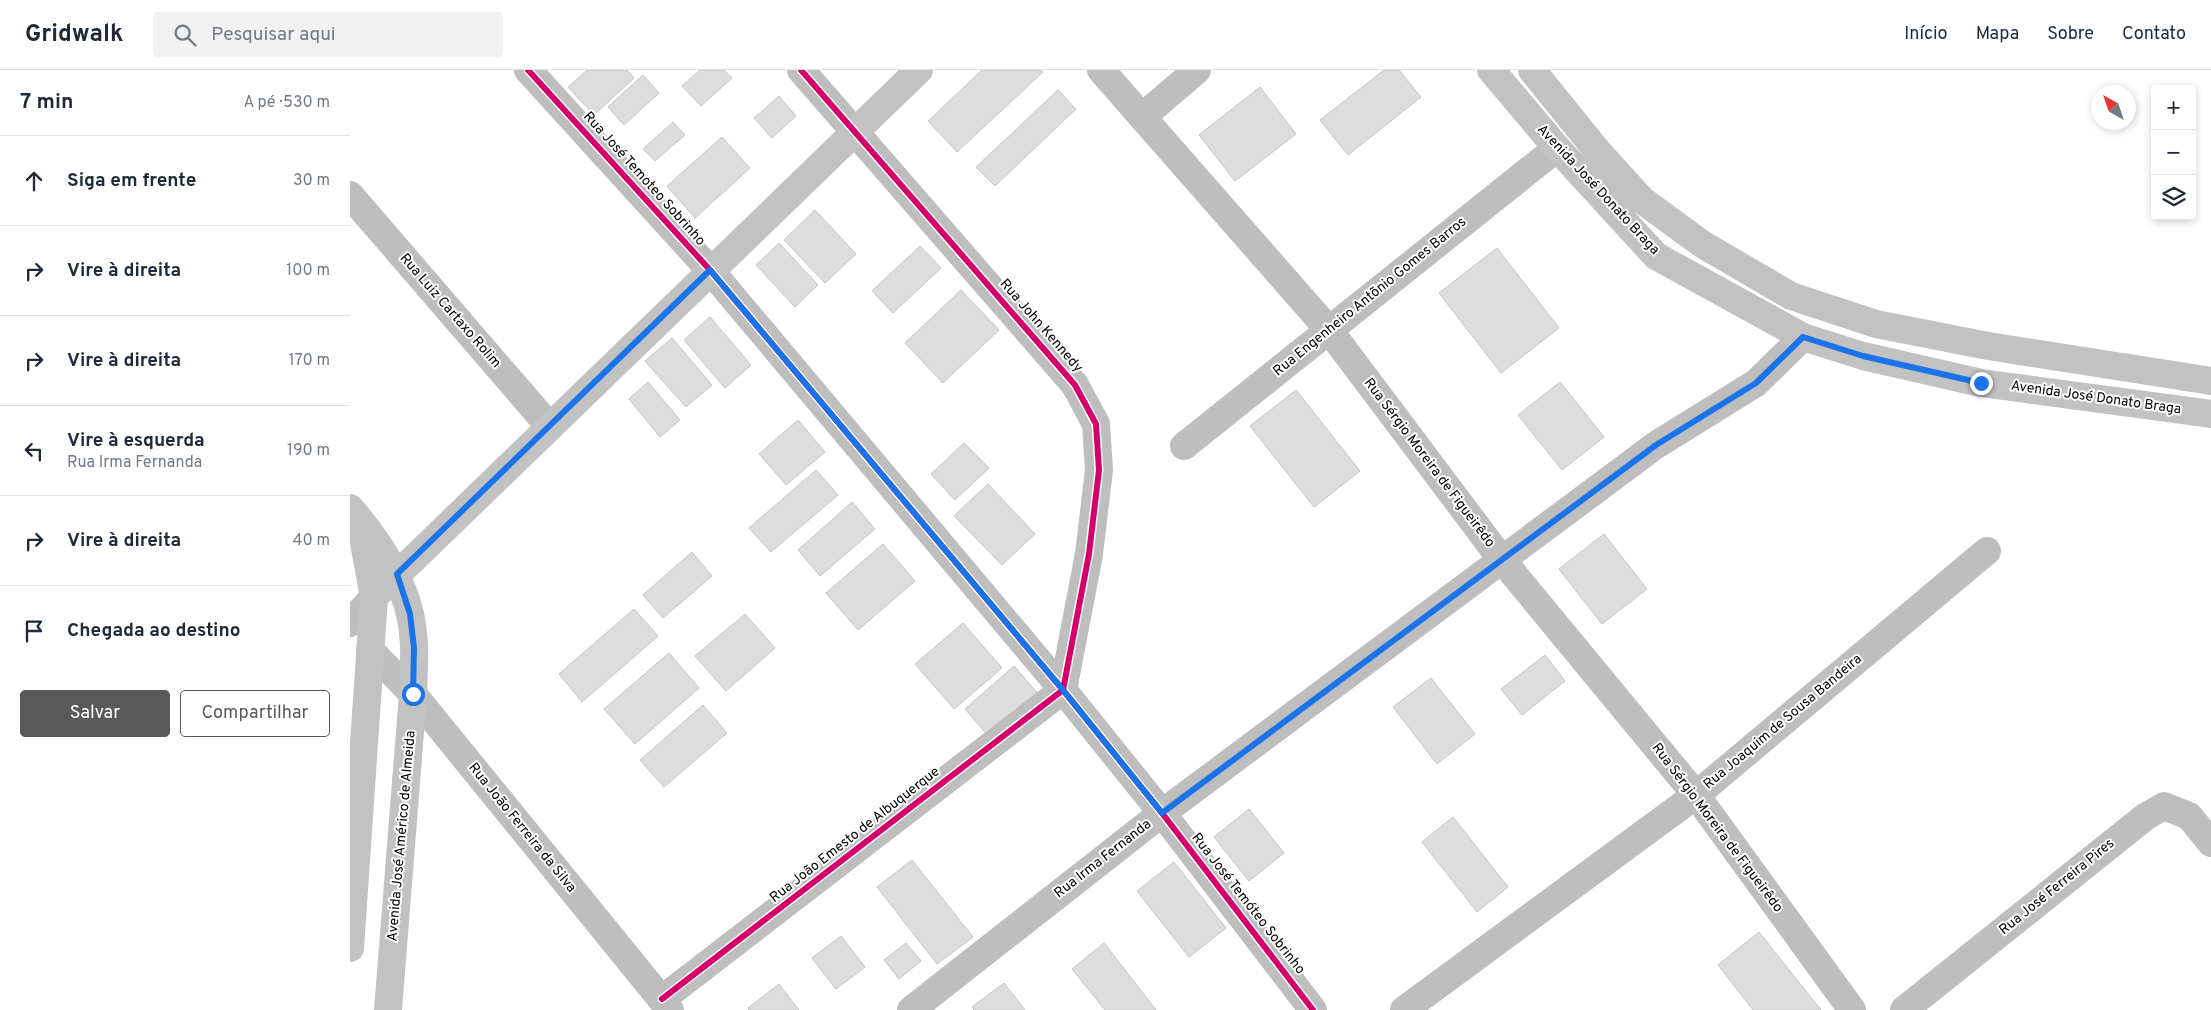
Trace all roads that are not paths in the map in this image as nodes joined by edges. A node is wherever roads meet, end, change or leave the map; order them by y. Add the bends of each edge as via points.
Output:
1 (528, 70) edge
2 (801, 70) edge
3 (919, 70) edge
4 (1101, 70) edge
5 (1197, 70) edge
6 (1491, 70) edge
7 (1532, 70) edge
8 (1142, 117) junction
9 (855, 132) junction
10 (1557, 148) junction
11 (350, 195) edge
12 (710, 270) junction
13 (1328, 330) junction
14 (1803, 337) junction
15 (2211, 381) edge
16 (2211, 414) edge
17 (550, 427) junction
18 (1184, 446) dead end
19 (355, 514) edge
20 (1987, 551) dead end
21 (1502, 560) junction
22 (397, 574) junction
23 (374, 597) junction
24 (350, 623) edge
25 (370, 650) junction
26 (1063, 690) junction
27 (413, 694) junction
28 (1696, 795) junction
29 (1162, 813) junction
30 (2211, 843) edge
31 (350, 948) edge
32 (666, 1005) edge
33 (388, 1010) edge
34 (911, 1010) edge
35 (1313, 1010) edge
36 (1404, 1010) edge
37 (1852, 1010) edge
38 (1904, 1010) edge

1 - 12 street, Rua José Temoteo Sobrinho
2 - 9 street, Rua John Kennedy
3 - 9 main road
4 - 8 street, Rua Sérgio Moreira de Figueirêdo
5 - 8 street
6 - 10 main road, Avenida José Donato Braga
7 - 15 main road, Avenida José Donato Braga via 1642,200 1702,244 1791,296 1876,324 1988,346
8 - 13 street, Rua Sérgio Moreira de Figueirêdo
9 - 12 main road
9 - 26 street, Rua John Kennedy via 1075,384 1096,424 1099,470 1089,554
10 - 13 street, Rua Engenheiro Antõnio Gomes Barros
10 - 14 main road, Avenida José Donato Braga via 1656,256
11 - 17 street, Rua Luiz Cartaxo Rolim
12 - 17 main road
12 - 26 street, Rua José Temoteo Sobrinho
13 - 18 street, Rua Engenheiro Antõnio Gomes Barros
13 - 21 street, Rua Sérgio Moreira de Figueirêdo
14 - 16 main road, Avenida José Donato Braga via 1863,356 1981,383
14 - 21 street, Rua Irma Fernanda via 1756,383 1656,445
17 - 22 main road
19 - 22 main road, Avenida José Américo de Almeida
19 - 23 main road
20 - 28 street, Rua Joaquim de Sousa Bandeira
21 - 28 street, Rua Sérgio Moreira de Figueirêdo
21 - 29 street, Rua Irma Fernanda
22 - 23 main road
22 - 27 main road, Avenida José Américo de Almeida via 410,614 414,648
23 - 24 street
23 - 25 main road
25 - 27 street, Rua João Ferreira da Silva
25 - 31 main road
26 - 29 street, Rua José Temoteo Sobrinho
26 - 32 street, Rua João Emesto de Albuquerque
27 - 32 street, Rua João Ferreira da Silva
27 - 33 main road, Avenida José Américo de Almeida
28 - 36 street, Rua Joaquim de Sousa Bandeira
28 - 37 street, Rua Sérgio Moreira de Figueirêdo
29 - 34 street, Rua Irma Fernanda
29 - 35 street, Rua José Temóteo Sobrinho
30 - 38 street, Rua José Ferreira Pires via 2189,816 2164,806 2144,817

